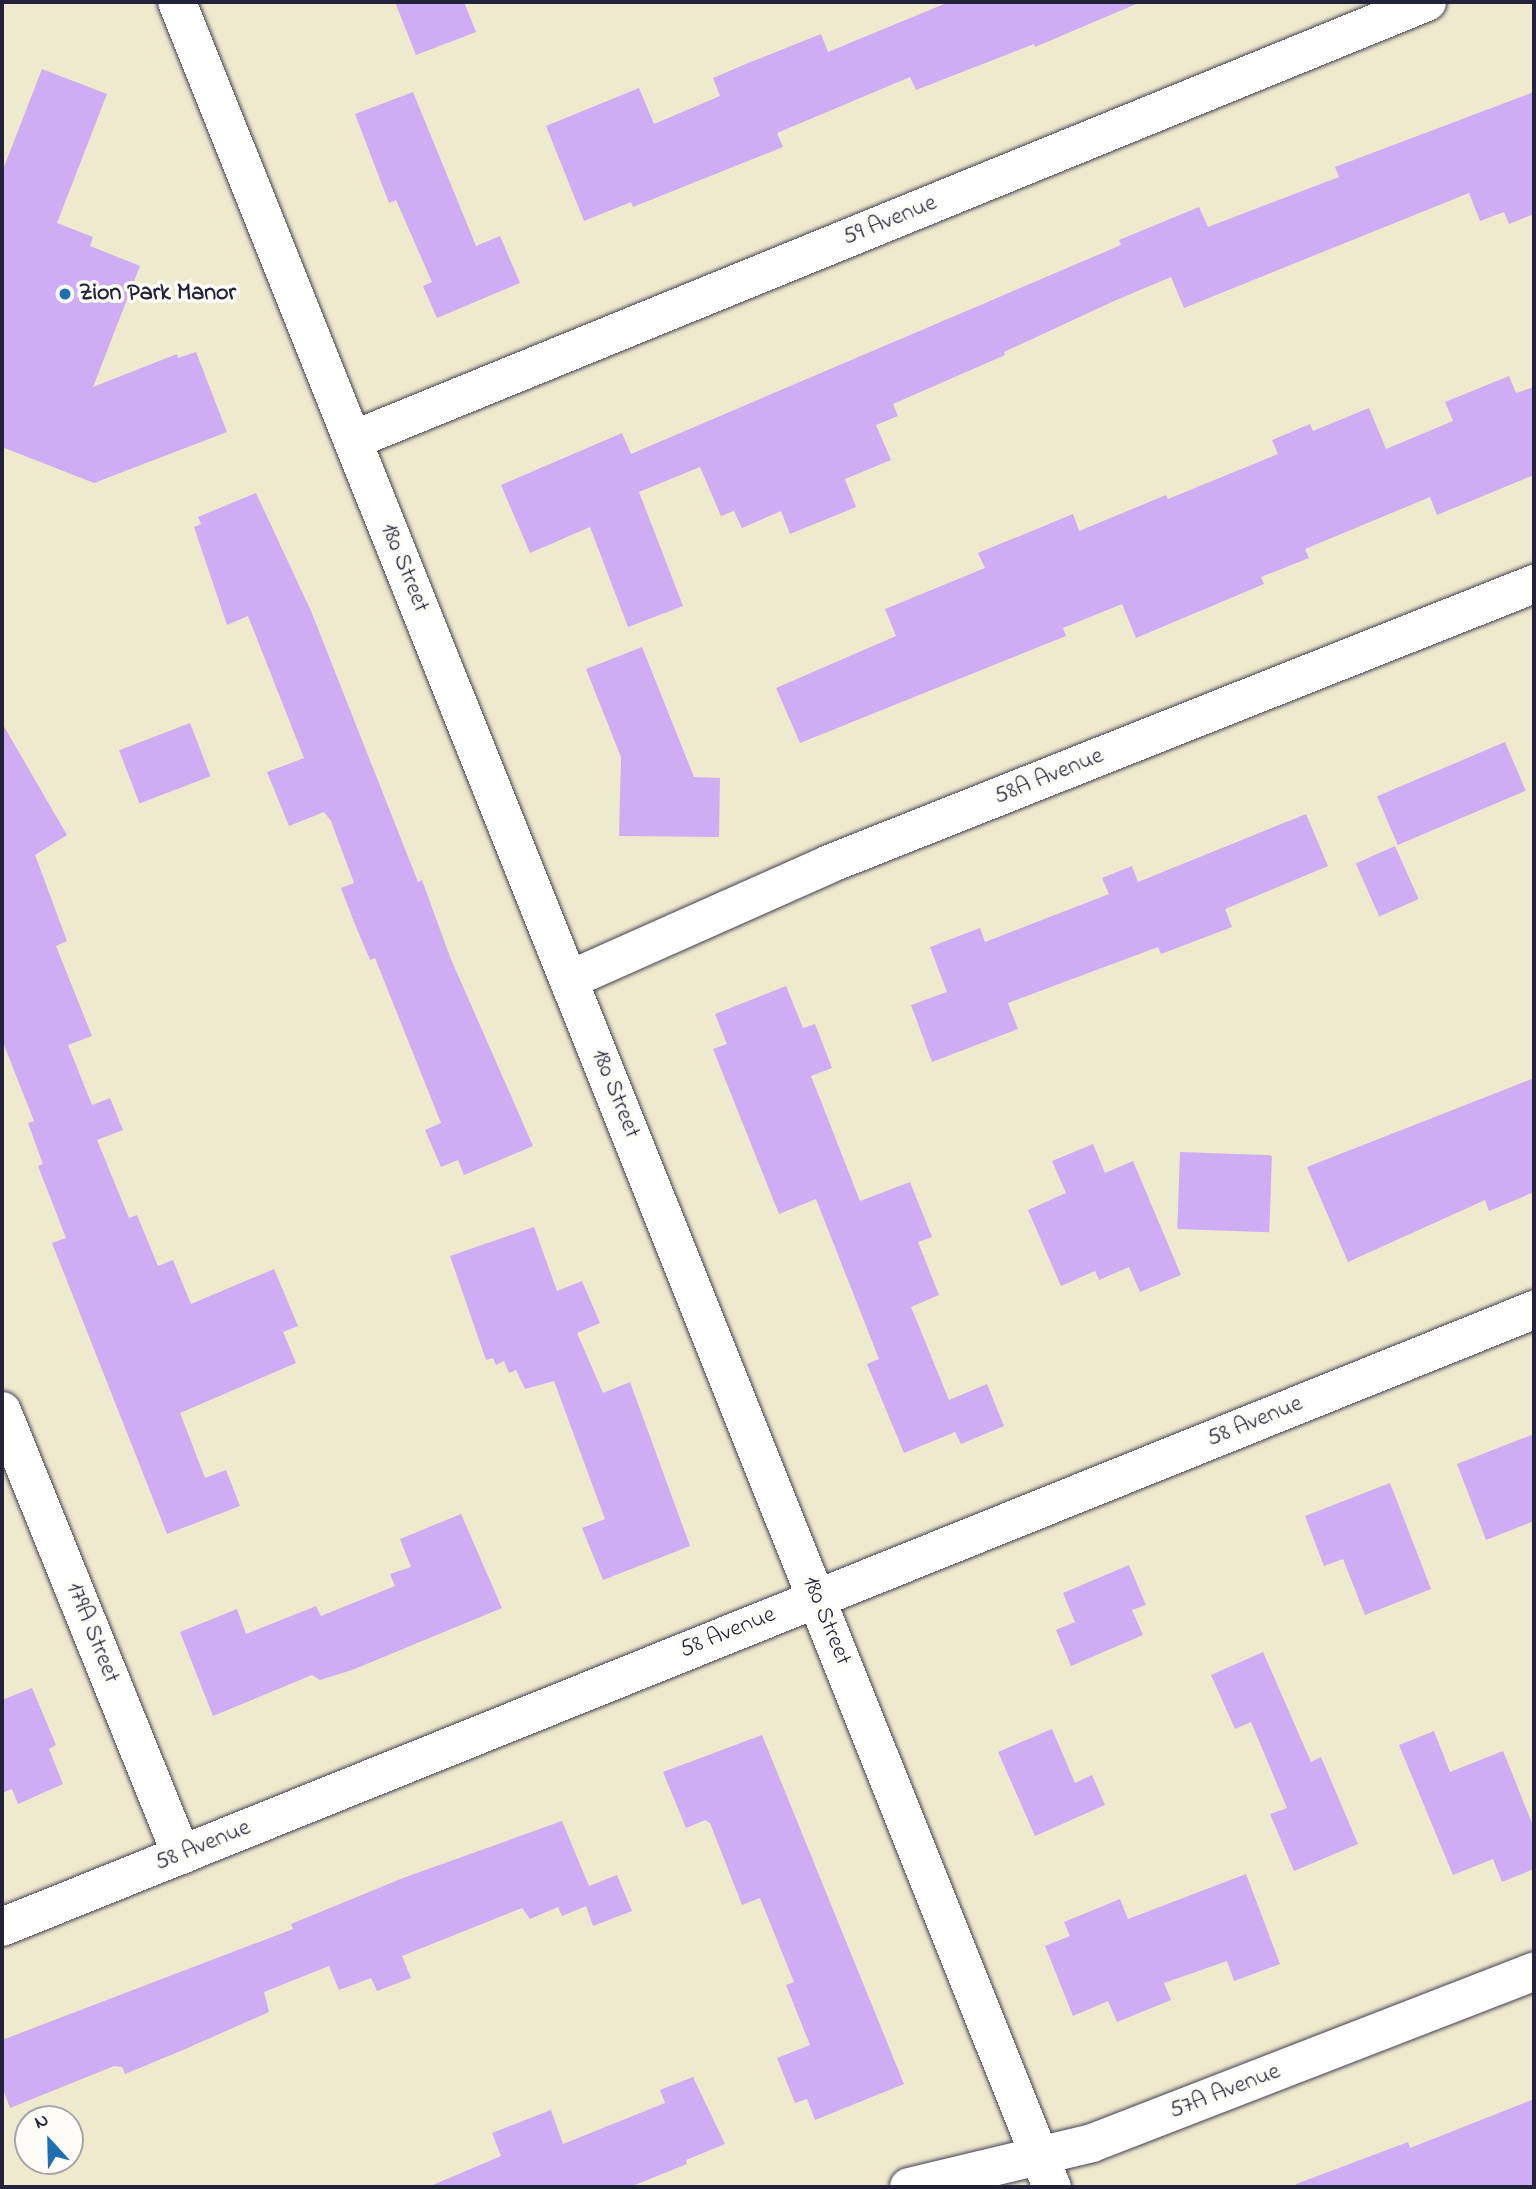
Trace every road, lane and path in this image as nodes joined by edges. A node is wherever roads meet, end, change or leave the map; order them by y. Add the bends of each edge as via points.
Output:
1 (177, 2) edge
2 (1427, 2) edge
3 (353, 440) junction
4 (1534, 584) edge
5 (569, 980) junction
6 (1534, 1310) edge
7 (2, 1411) edge
8 (817, 1597) junction
9 (181, 1855) junction
10 (2, 1927) edge
11 (1534, 1972) edge
12 (1045, 2172) edge
13 (909, 2187) edge

1 - 3 street, 180 Street
2 - 3 street, 59 Avenue
3 - 5 street, 180 Street
4 - 5 street, 58A Avenue via 829,864
5 - 8 street, 180 Street
6 - 8 street, 58 Avenue
7 - 9 street, 179A Street
8 - 9 street, 58 Avenue
8 - 12 street, 180 Street
9 - 10 street, 58 Avenue
11 - 12 street, 57A Avenue via 1114,2135
12 - 13 street, 57A Avenue

